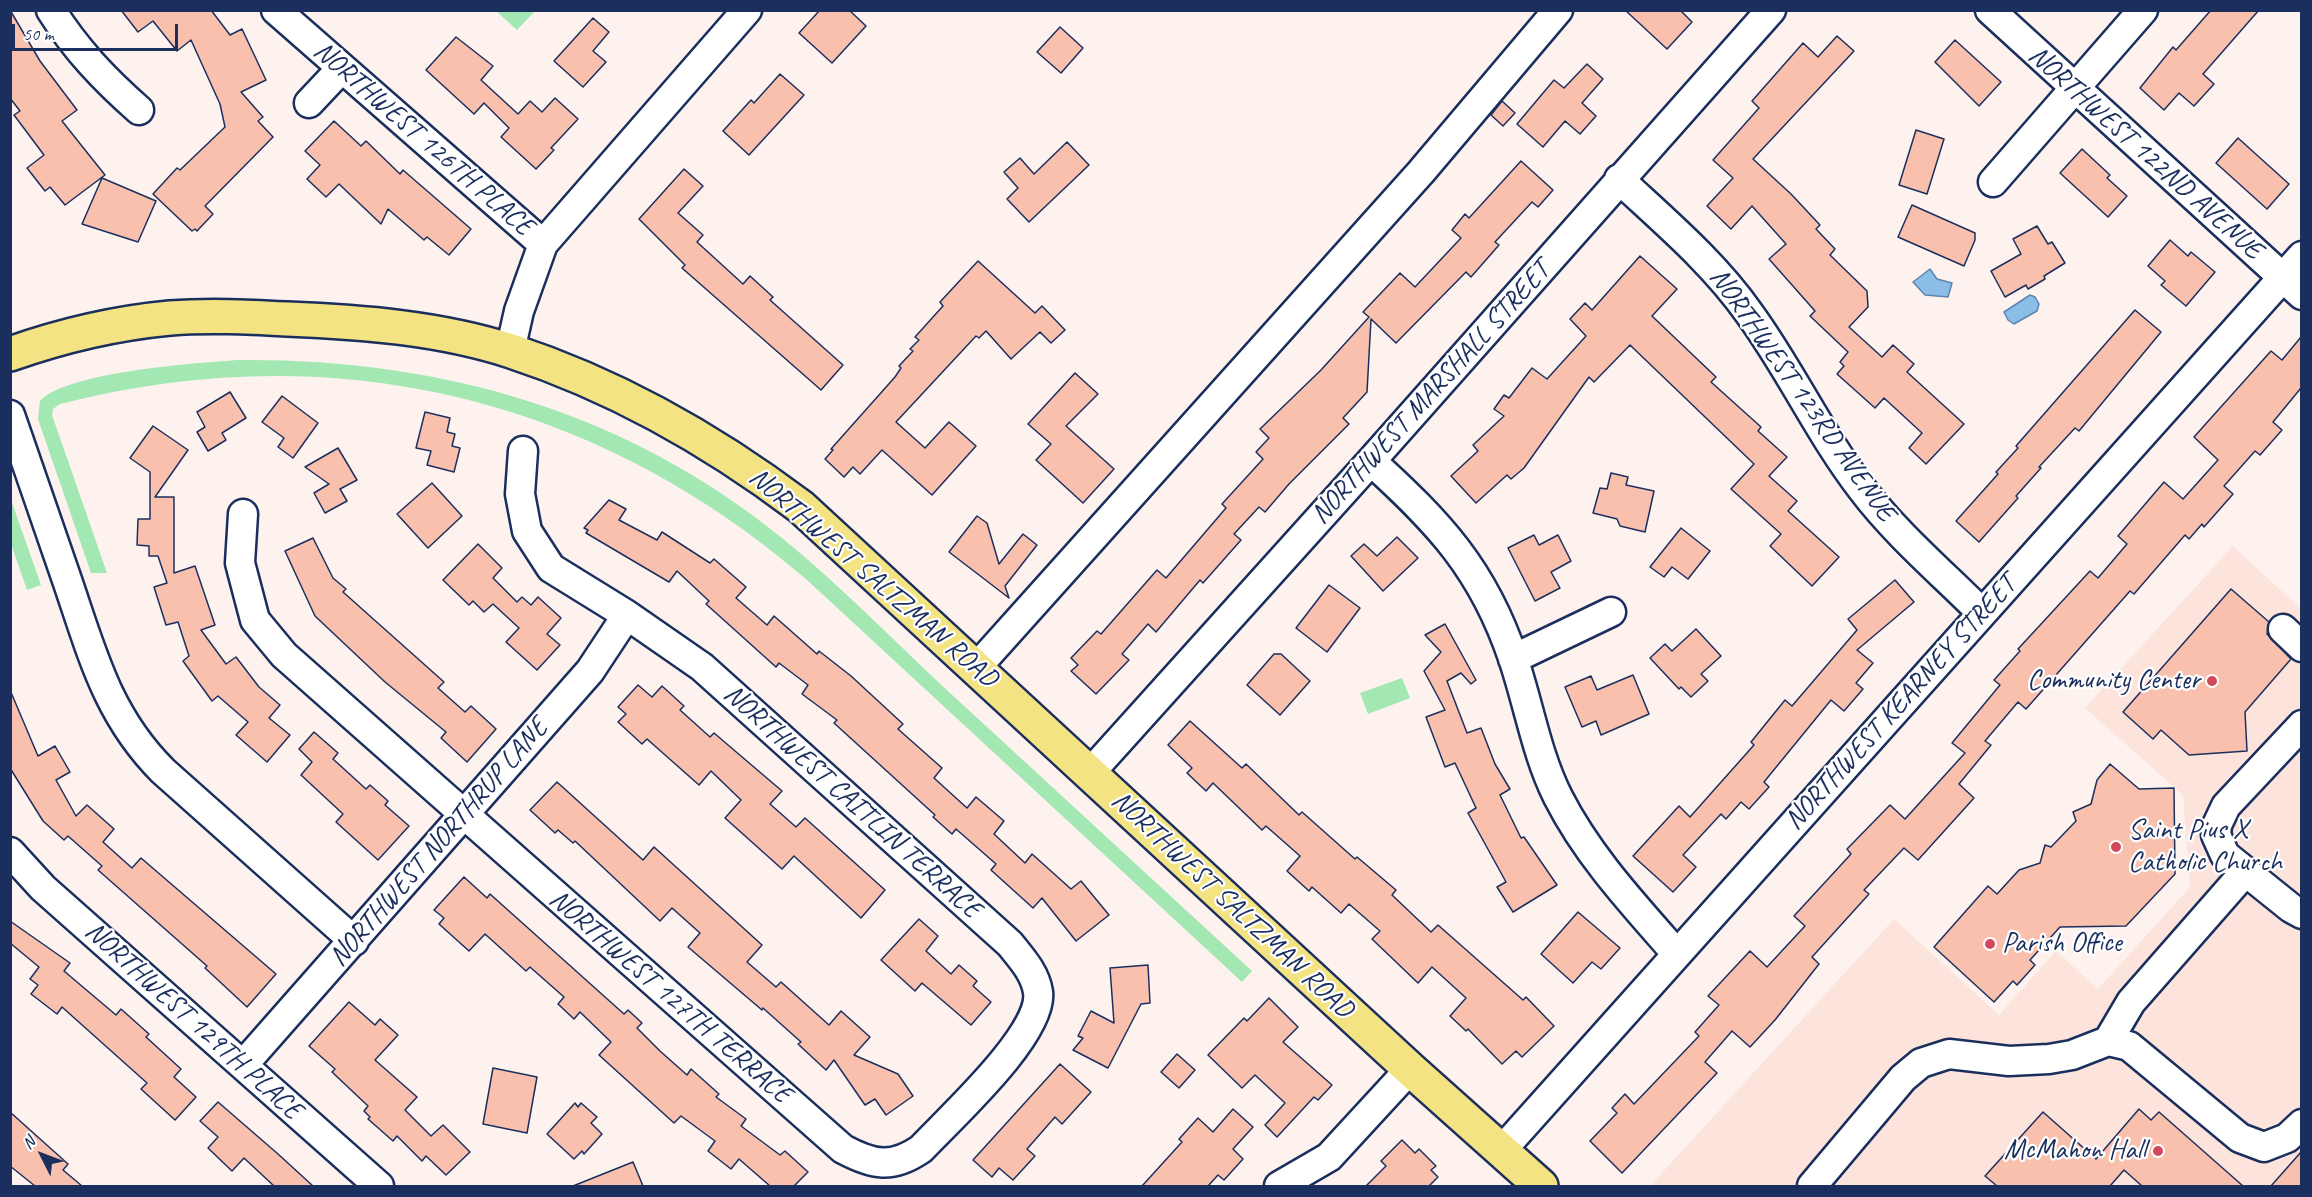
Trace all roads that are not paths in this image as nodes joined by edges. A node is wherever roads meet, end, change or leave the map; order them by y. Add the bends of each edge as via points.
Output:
1 (51, 10) edge
2 (276, 10) edge
3 (747, 10) edge
4 (1558, 10) edge
5 (1771, 10) edge
6 (1990, 10) edge
7 (2143, 10) edge
8 (341, 69) junction
9 (2073, 89) junction
10 (309, 103) dead end
11 (140, 110) dead end
12 (1619, 179) junction
13 (1993, 182) dead end
14 (543, 244) junction
15 (2301, 256) edge
16 (2292, 286) edge
17 (510, 351) junction
18 (10, 354) edge
19 (10, 415) edge
20 (523, 451) dead end
21 (1371, 461) junction
22 (243, 514) dead end
23 (1611, 612) dead end
24 (1982, 613) junction
25 (627, 615) junction
26 (1513, 659) junction
27 (976, 668) junction
28 (2301, 725) edge
29 (1089, 774) junction
30 (463, 815) junction
31 (10, 852) edge
32 (2245, 872) junction
33 (2301, 914) edge
34 (354, 941) junction
35 (1676, 953) junction
36 (2108, 1041) junction
37 (243, 1065) junction
38 (1410, 1069) junction
39 (2301, 1124) edge
40 (1501, 1151) junction
41 (885, 1162) joint
42 (379, 1186) edge
43 (1279, 1186) edge
44 (1541, 1186) edge
45 (1812, 1186) edge

1 - 11 street via 99,74
2 - 8 street, NORTHWEST 126TH PLACE
3 - 14 street
4 - 27 street via 1421,172
5 - 12 street, NORTHWEST MARSHALL STREET
6 - 9 street, NORTHWEST 122ND AVENUE
7 - 9 street
8 - 10 street
8 - 14 street, NORTHWEST 126TH PLACE
9 - 13 street
9 - 16 street, NORTHWEST 122ND AVENUE
12 - 21 street, NORTHWEST MARSHALL STREET
12 - 24 street, NORTHWEST 123RD AVENUE via 1728,284 1863,491
14 - 17 street via 519,311
15 - 16 street, NORTHWEST KEARNEY STREET
16 - 24 street, NORTHWEST KEARNEY STREET
17 - 18 main road, NORTHWEST SALTZMAN ROAD via 448,336 354,322 218,316 119,326
17 - 27 main road, NORTHWEST SALTZMAN ROAD via 644,405 747,467 810,515
19 - 34 street via 94,657 123,724 163,771
20 - 25 street, NORTHWEST CAITLIN TERRACE via 520,494 527,531 551,568
21 - 26 street via 1421,507 1472,568 1494,608
21 - 29 street, NORTHWEST MARSHALL STREET
22 - 30 street, NORTHWEST 127TH TERRACE via 240,563 255,620 284,655
23 - 26 street
24 - 35 street, NORTHWEST KEARNEY STREET
25 - 30 street, NORTHWEST NORTHRUP LANE via 590,671
25 - 41 street, NORTHWEST CAITLIN TERRACE via 702,667 1010,945 1032,973 1038,994 1032,1019 1019,1043 921,1149 902,1162
26 - 35 street via 1536,740 1559,800 1598,863
27 - 29 main road, NORTHWEST SALTZMAN ROAD
28 - 32 street via 2221,813 2216,835 2219,845
29 - 38 main road, NORTHWEST SALTZMAN ROAD
30 - 34 street, NORTHWEST NORTHRUP LANE
30 - 41 street, NORTHWEST 127TH TERRACE via 843,1149 865,1160
31 - 37 street, NORTHWEST 129TH PLACE via 43,888
32 - 33 street
32 - 36 street via 2131,1002
34 - 37 street, NORTHWEST NORTHRUP LANE
35 - 40 street, NORTHWEST KEARNEY STREET
36 - 39 street via 2129,1046 2240,1138 2264,1147 2288,1138
36 - 45 street via 2049,1059 2009,1061 1948,1054 1921,1063 1897,1085
37 - 42 street, NORTHWEST 129TH PLACE
38 - 40 main road, NORTHWEST SALTZMAN ROAD
38 - 43 street via 1329,1157
40 - 44 main road, NORTHWEST SALTZMAN ROAD

